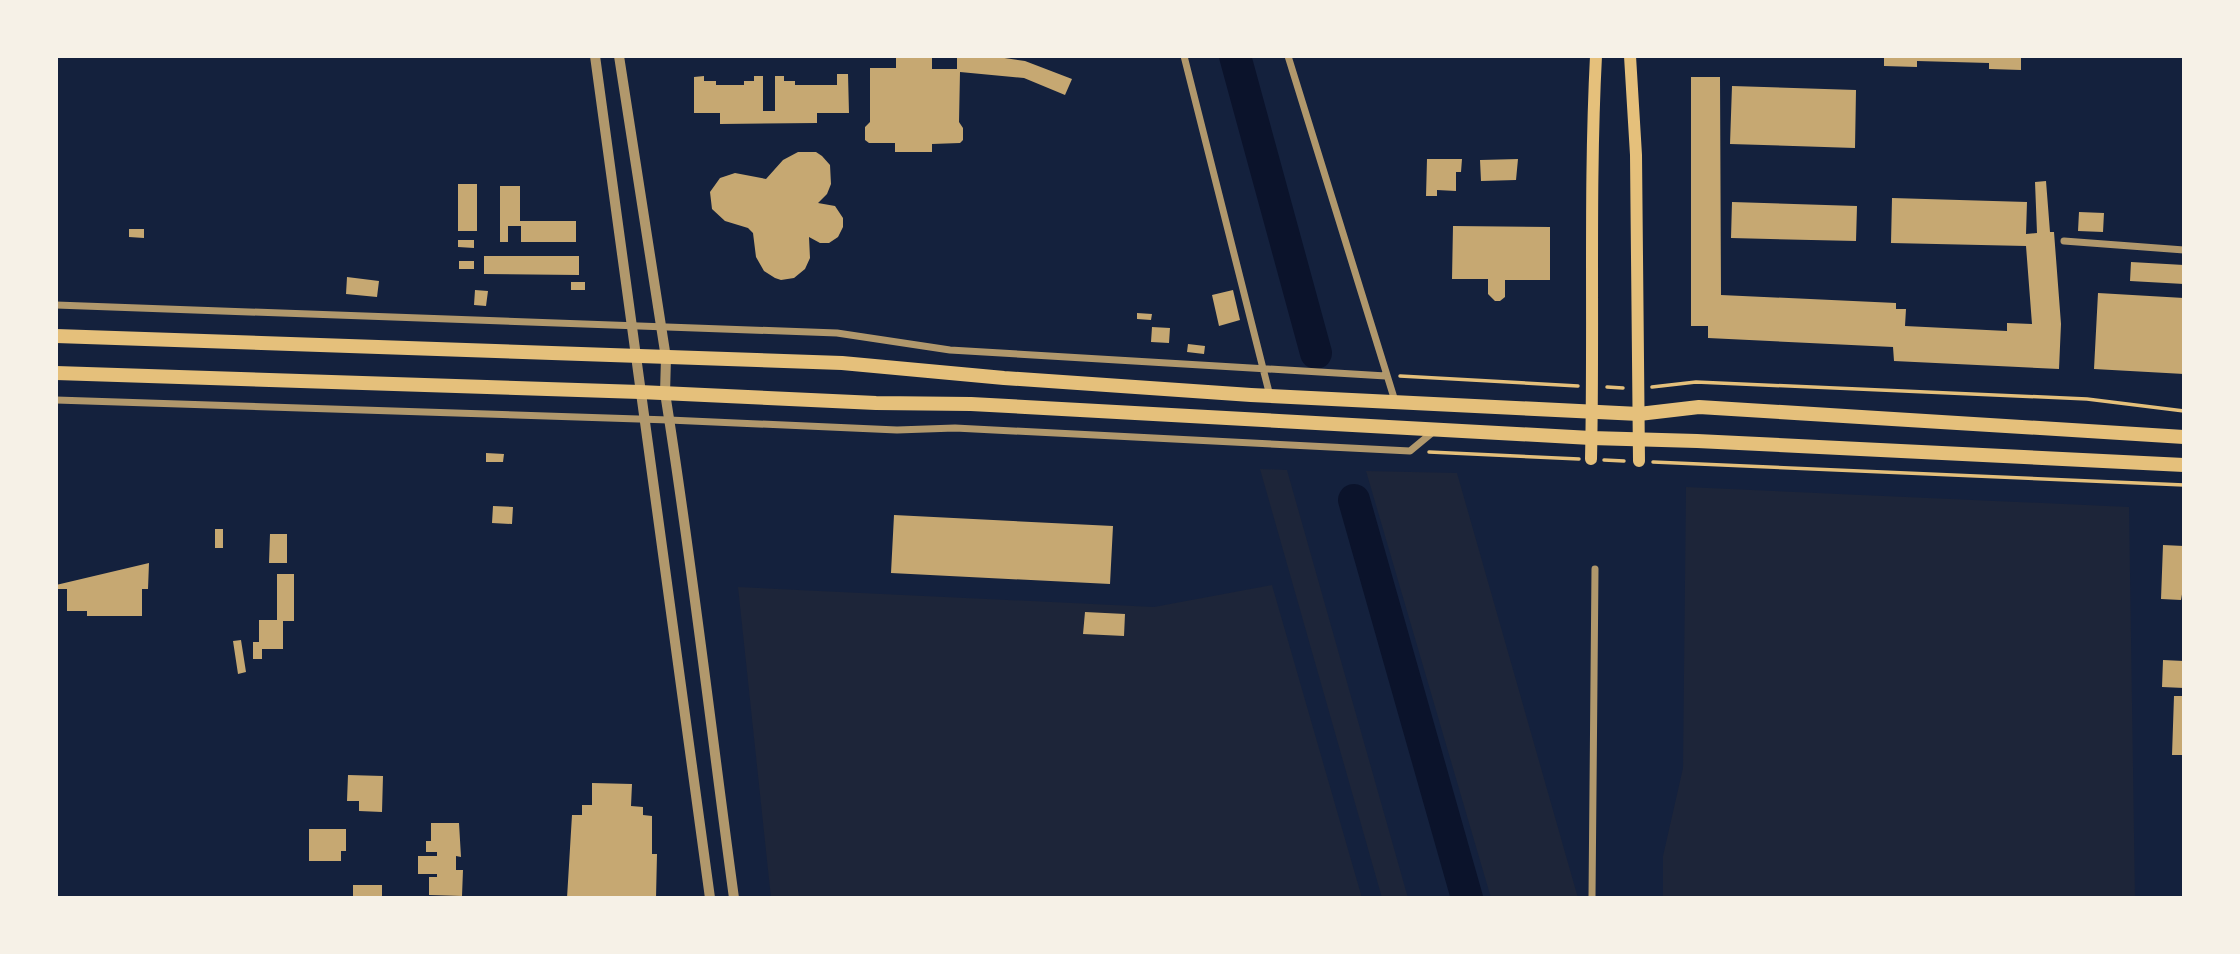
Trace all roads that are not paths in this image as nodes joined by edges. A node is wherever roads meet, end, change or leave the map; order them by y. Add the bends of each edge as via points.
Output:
1 (595, 56) edge
2 (619, 56) edge
3 (1184, 56) edge
4 (1288, 56) edge
5 (1596, 56) edge
6 (1630, 56) edge
7 (2064, 241) dead end
8 (2184, 250) edge
9 (56, 305) edge
10 (631, 324) junction
11 (662, 326) junction
12 (56, 336) edge
13 (636, 357) junction
14 (666, 358) junction
15 (1264, 368) junction
16 (56, 373) edge
17 (1386, 376) junction
18 (640, 392) junction
19 (665, 393) junction
20 (1270, 396) junction
21 (56, 400) edge
22 (1395, 401) junction
23 (1592, 411) junction
24 (1639, 414) junction
25 (643, 419) junction
26 (669, 420) junction
27 (1436, 429) junction
28 (2184, 437) edge
29 (1591, 438) junction
30 (1638, 440) junction
31 (1591, 459) road end
32 (1639, 461) road end
33 (2184, 465) edge
34 (1595, 569) dead end
35 (710, 898) edge
36 (734, 898) edge
37 (1592, 898) edge

1 - 10 street
2 - 11 street
3 - 15 street
4 - 17 street
5 - 23 main road
6 - 24 main road via 1636,155
7 - 8 street
9 - 10 street
10 - 11 street
10 - 13 street
11 - 14 street
11 - 15 street via 837,333 950,350
12 - 13 main road
13 - 14 main road
13 - 18 street
14 - 19 street
14 - 20 main road via 842,363
15 - 17 street
15 - 20 street
16 - 18 main road
17 - 22 street
18 - 19 main road
18 - 25 street
19 - 26 street
19 - 27 main road
20 - 22 main road
21 - 25 street
22 - 23 main road
23 - 24 main road
23 - 29 main road
24 - 28 main road via 1699,407
24 - 30 main road
25 - 26 street
25 - 35 street
26 - 27 street via 955,428 1410,451
26 - 36 street
27 - 29 main road
29 - 30 main road
29 - 31 main road
30 - 32 main road
30 - 33 main road
34 - 37 street

